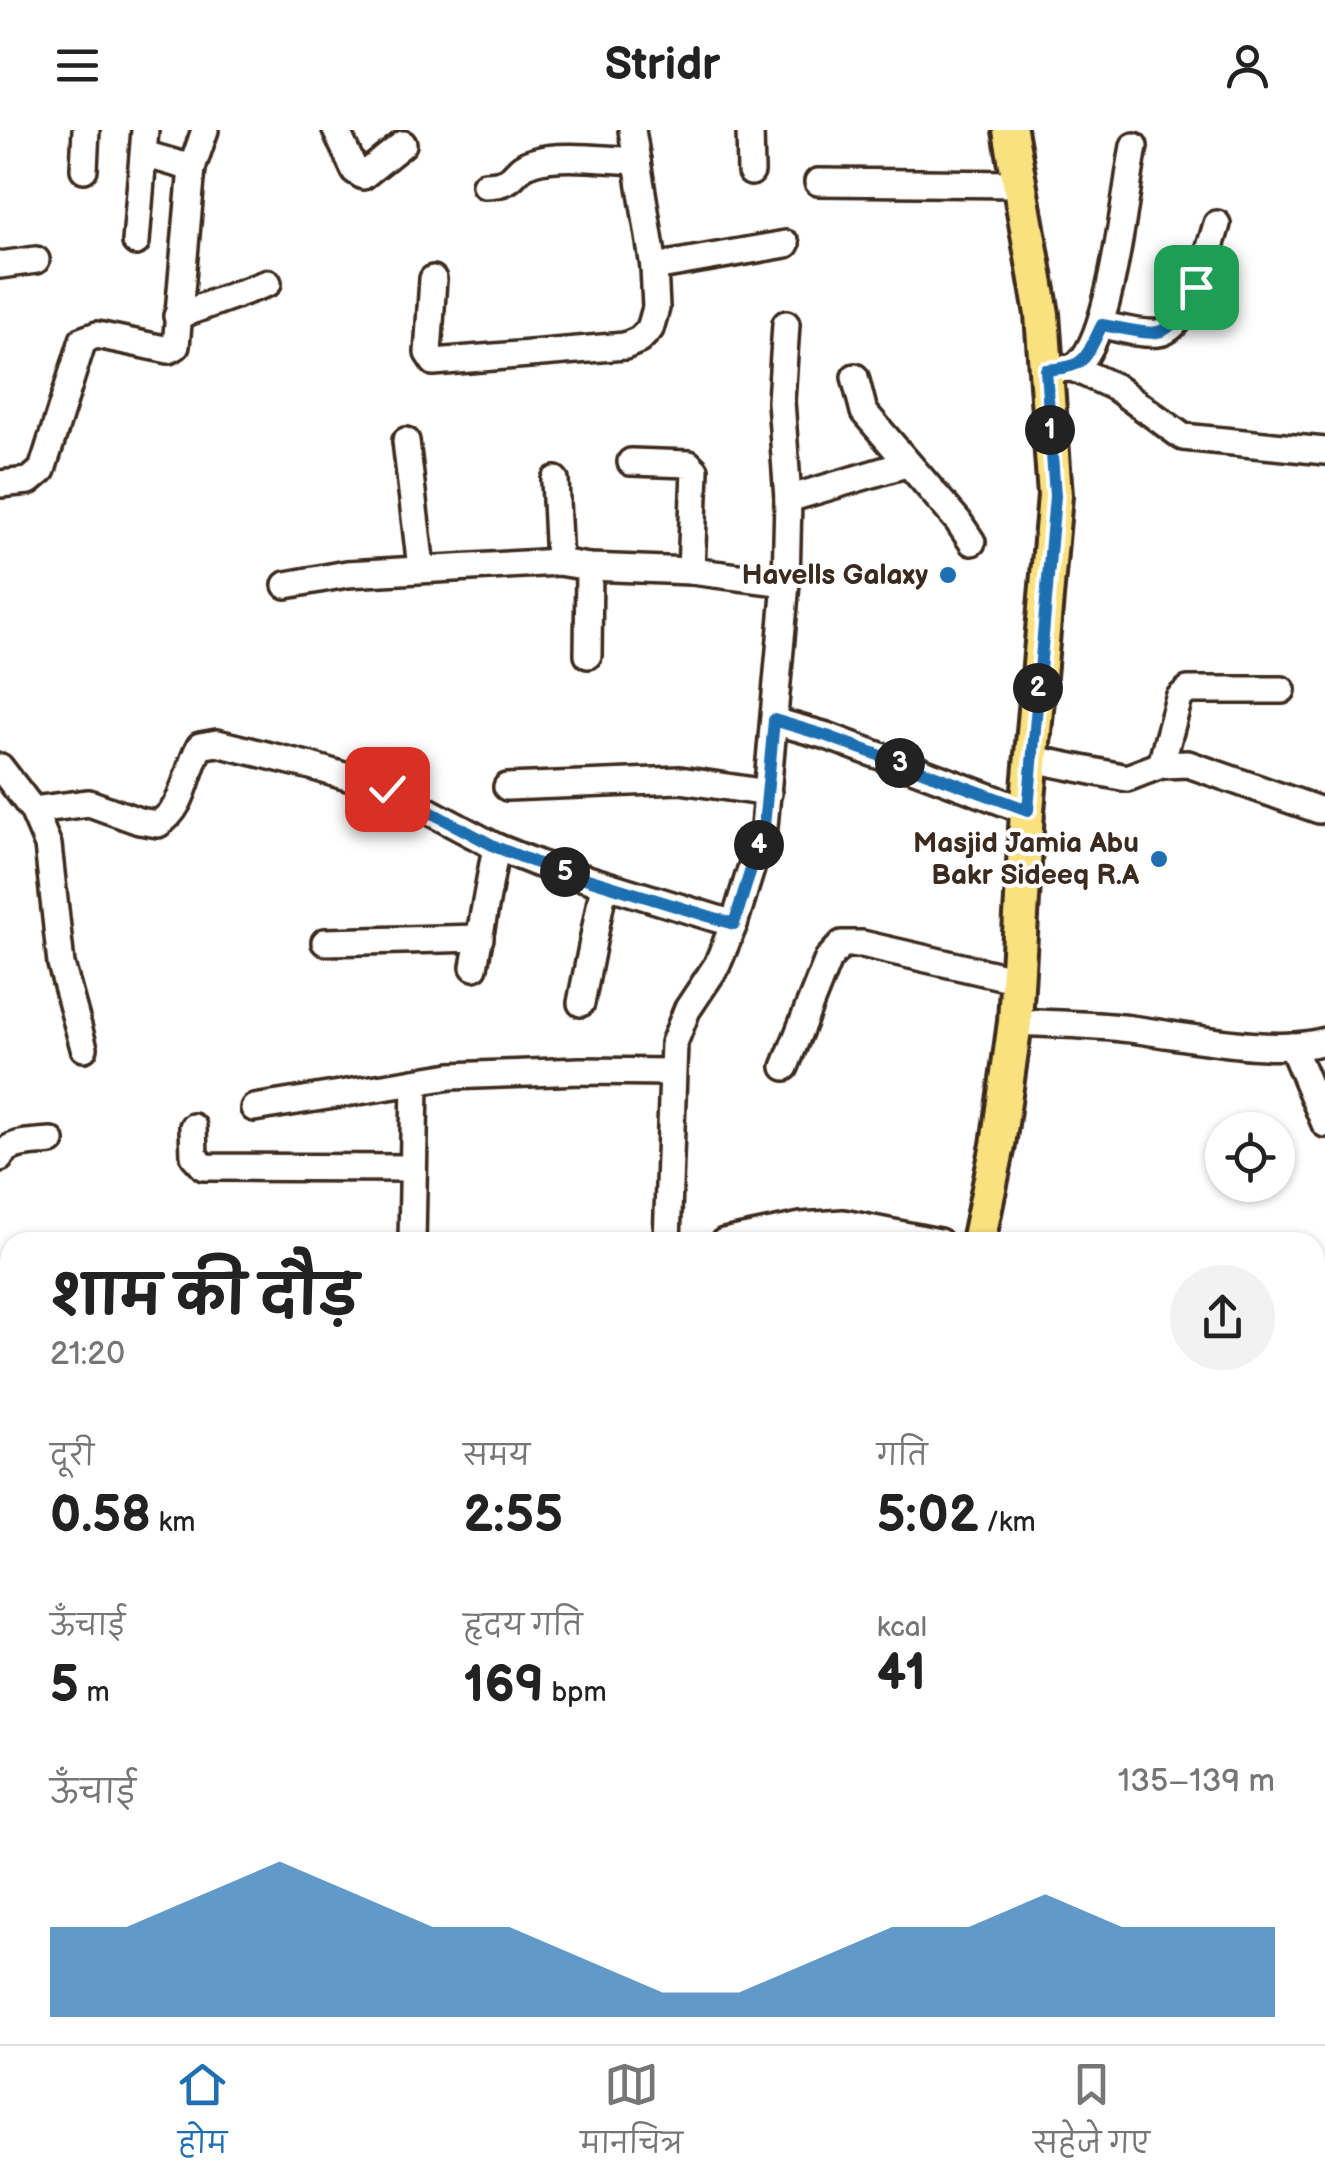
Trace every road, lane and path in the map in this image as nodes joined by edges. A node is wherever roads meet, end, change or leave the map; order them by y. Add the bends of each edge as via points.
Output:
1 (86, 130) edge
2 (205, 130) edge
3 (336, 130) edge
4 (632, 130) edge
5 (750, 130) edge
6 (1010, 130) edge
7 (145, 142) edge
8 (403, 144) dead end
9 (1134, 146) dead end
10 (637, 161) junction
11 (84, 168) dead end
12 (192, 168) junction
13 (750, 172) dead end
14 (818, 182) dead end
15 (1020, 184) junction
16 (485, 185) dead end
17 (1216, 224) dead end
18 (136, 242) dead end
19 (786, 244) dead end
20 (36, 260) dead end
21 (0, 265) edge
22 (654, 266) junction
23 (432, 279) dead end
24 (268, 283) dead end
25 (177, 316) junction
26 (786, 324) dead end
27 (1102, 325) junction
28 (1059, 369) junction
29 (855, 378) dead end
30 (406, 442) dead end
31 (1325, 451) edge
32 (631, 462) dead end
33 (906, 464) junction
34 (555, 480) dead end
35 (0, 484) edge
36 (788, 499) junction
37 (972, 542) dead end
38 (559, 562) junction
39 (589, 566) junction
40 (421, 568) junction
41 (690, 571) junction
42 (786, 583) junction
43 (286, 585) dead end
44 (588, 655) dead end
45 (1282, 690) dead end
46 (774, 720) junction
47 (1032, 759) junction
48 (1161, 765) junction
49 (0, 766) edge
50 (508, 786) dead end
51 (768, 793) junction
52 (33, 810) junction
53 (1028, 810) junction
54 (1319, 810) dead end
55 (496, 847) junction
56 (604, 885) junction
57 (734, 924) junction
58 (480, 938) junction
59 (325, 942) dead end
60 (474, 967) dead end
61 (1018, 980) junction
62 (581, 1002) dead end
63 (1014, 1022) junction
64 (1325, 1040) edge
65 (1292, 1046) junction
66 (84, 1048) dead end
67 (785, 1067) dead end
68 (670, 1072) junction
69 (415, 1082) junction
70 (254, 1108) dead end
71 (1325, 1124) edge
72 (193, 1128) dead end
73 (51, 1141) dead end
74 (0, 1158) edge
75 (412, 1168) junction
76 (412, 1232) edge
77 (668, 1232) edge
78 (772, 1232) edge
79 (888, 1232) edge
80 (980, 1232) edge

1 - 11 street
2 - 12 street
3 - 8 street via 363,176
4 - 10 street
5 - 13 street
6 - 15 main road
7 - 12 street
7 - 18 street
9 - 27 street
10 - 16 street via 530,162 504,184
10 - 22 street
12 - 25 street
14 - 15 street
15 - 28 main road via 1042,314
17 - 27 street via 1203,272 1171,328 1158,333
19 - 22 street
20 - 21 street
22 - 23 street via 654,320 639,340 477,360 430,357
24 - 25 street
25 - 35 street via 178,341 169,350 97,336 83,340 42,470 29,481
26 - 36 street via 781,415
27 - 28 street via 1089,351
28 - 31 street via 1115,387 1182,437
28 - 47 main road
29 - 33 street via 864,412
30 - 40 street
32 - 41 street via 689,464 695,470
33 - 36 street
33 - 37 street
34 - 38 street
36 - 42 street
38 - 39 street
38 - 40 street
39 - 41 street
39 - 44 street
40 - 43 street
41 - 42 street
42 - 46 street
45 - 48 street via 1188,690
46 - 51 street
46 - 53 street
47 - 48 street via 1127,778
47 - 53 main road
48 - 54 street via 1188,764
49 - 52 street
50 - 51 street via 666,780
51 - 57 street
52 - 55 street via 89,802 158,824 182,795 200,746 216,743 387,789
52 - 66 street via 48,844 61,964
53 - 61 main road
55 - 56 street
55 - 58 street
56 - 57 street
56 - 62 street
57 - 68 street via 680,1025
58 - 59 street
58 - 60 street
61 - 63 main road
61 - 67 street via 842,944 828,959
63 - 65 street
63 - 80 main road
64 - 65 street
65 - 71 street
68 - 69 street
68 - 77 street
69 - 70 street
69 - 75 street
72 - 75 street via 194,1156 204,1166
73 - 74 street via 13,1146
75 - 76 street
78 - 79 street via 843,1223

